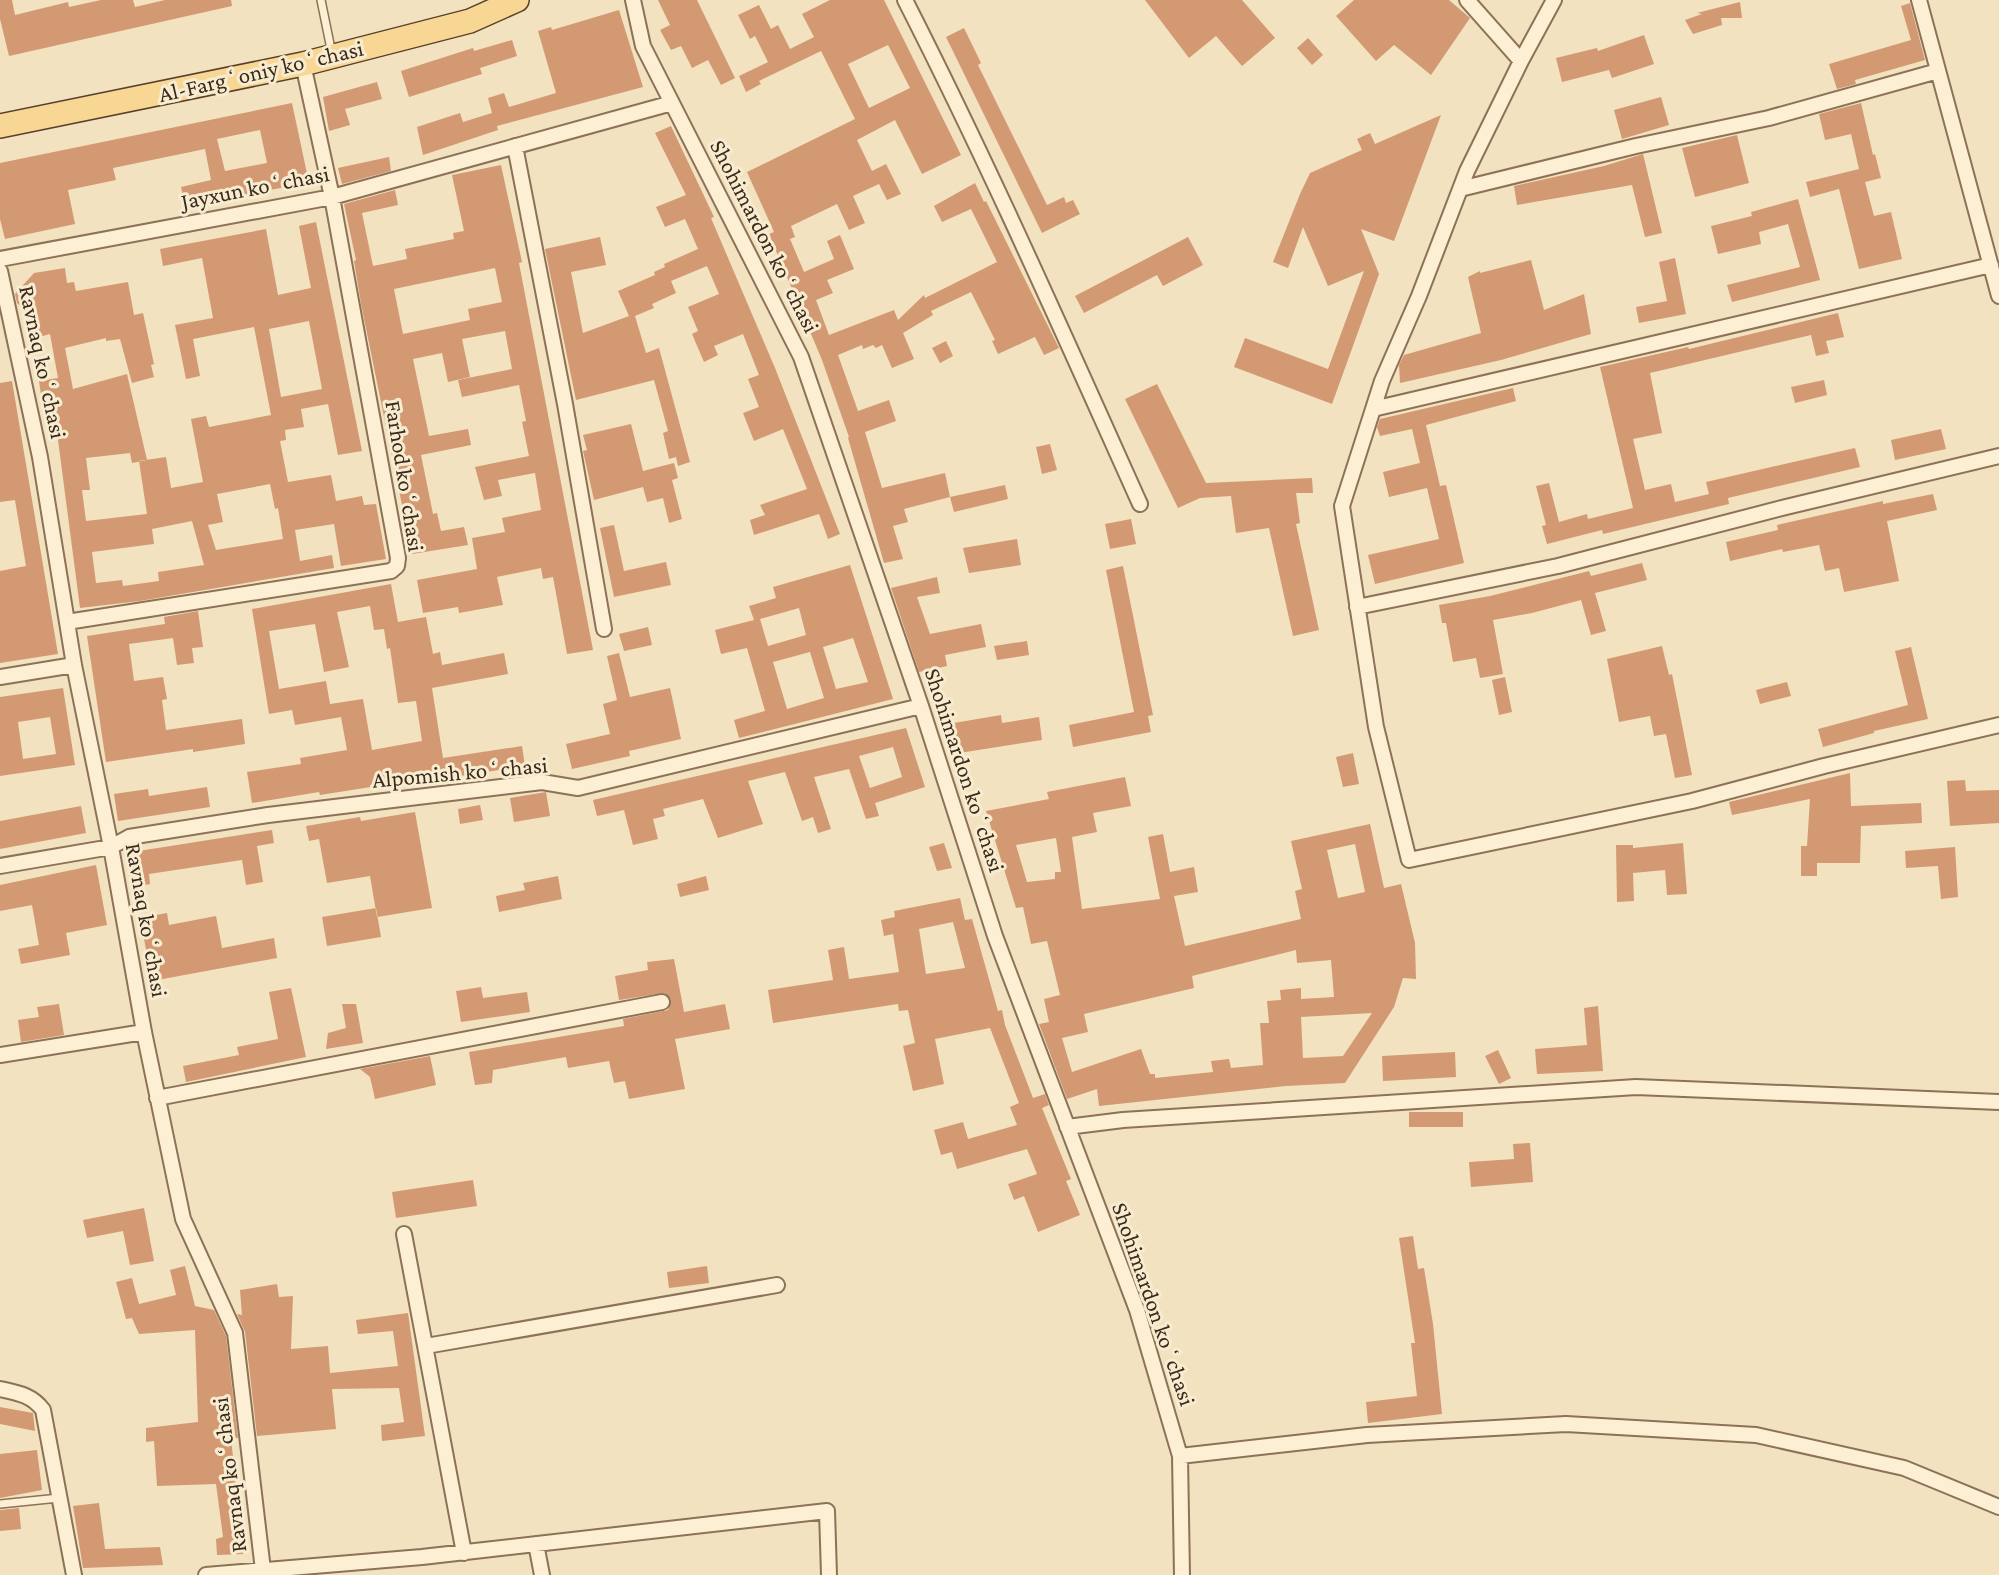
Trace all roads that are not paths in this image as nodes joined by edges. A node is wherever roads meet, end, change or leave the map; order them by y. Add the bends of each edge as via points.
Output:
1 (321, 0) edge
2 (517, 0) edge
3 (633, 0) edge
4 (905, 0) edge
5 (1467, 0) edge
6 (1553, 0) edge
7 (1919, 0) edge
8 (333, 56) junction
9 (1521, 61) junction
10 (303, 64) junction
11 (1938, 71) junction
12 (672, 103) junction
13 (0, 126) edge
14 (515, 146) junction
15 (1460, 189) junction
16 (332, 197) junction
17 (0, 259) edge
18 (1991, 265) junction
19 (0, 271) edge
20 (1999, 296) edge
21 (1373, 409) junction
22 (1999, 456) edge
23 (1140, 504) dead end
24 (1357, 607) junction
25 (66, 622) junction
26 (604, 629) dead end
27 (74, 665) junction
28 (0, 677) edge
29 (921, 706) junction
30 (1999, 725) edge
31 (111, 846) junction
32 (0, 866) edge
33 (662, 1002) dead end
34 (144, 1032) junction
35 (0, 1055) edge
36 (157, 1098) junction
37 (1999, 1102) edge
38 (1067, 1128) junction
39 (404, 1234) dead end
40 (777, 1286) dead end
41 (426, 1346) junction
42 (0, 1390) edge
43 (1180, 1456) junction
44 (60, 1498) junction
45 (0, 1504) edge
46 (1999, 1507) edge
47 (536, 1544) junction
48 (464, 1553) junction
49 (349, 1569) edge
50 (263, 1570) junction
51 (74, 1575) edge
52 (206, 1575) edge
53 (542, 1575) edge
54 (829, 1575) edge
55 (1182, 1575) edge

1 - 8 lane
2 - 8 main road, Al-Fargʻoniy koʻchasi via 470,20
3 - 12 street, Shohimardon koʻchasi via 643,46
4 - 23 street via 1036,272
5 - 9 street
6 - 9 street
7 - 11 street
8 - 10 main road, Al-Fargʻoniy koʻchasi
9 - 15 street
10 - 13 main road, Al-Fargʻoniy koʻchasi
10 - 16 street, Farhod koʻchasi
11 - 15 street via 1769,118
11 - 18 street
12 - 14 street, Jayxun koʻchasi
12 - 29 street, Shohimardon koʻchasi via 801,357
14 - 16 street, Jayxun koʻchasi
14 - 26 street
15 - 21 street
16 - 17 street, Jayxun koʻchasi
16 - 25 street, Farhod koʻchasi via 397,566 391,571
18 - 20 street
18 - 21 street
19 - 25 street, Ravnaq koʻchasi via 40,457
21 - 24 street via 1342,506
22 - 24 street via 1558,566
24 - 30 street via 1376,727 1409,860 1692,801
25 - 27 street, Ravnaq koʻchasi
27 - 28 street
27 - 31 street, Ravnaq koʻchasi
29 - 31 street, Alpomish koʻchasi via 578,788 542,782 268,815 128,838
29 - 38 street, Shohimardon koʻchasi via 995,936
31 - 32 street, Alpomish koʻchasi
31 - 34 street, Ravnaq koʻchasi
33 - 36 street
34 - 35 street
34 - 36 street, Ravnaq koʻchasi
36 - 50 street, Ravnaq koʻchasi via 183,1219 235,1333
37 - 38 street via 1636,1087 1123,1120
38 - 43 street, Shohimardon koʻchasi via 1137,1310
39 - 41 street
40 - 41 street
41 - 48 street
42 - 44 street via 29,1396 43,1410
43 - 46 street via 1367,1435 1566,1424 1756,1435 1904,1468
43 - 55 street, Shohimardon koʻchasi
44 - 45 lane
44 - 51 street
47 - 48 street
47 - 53 street
47 - 54 street via 827,1511
48 - 49 street
49 - 50 street
50 - 52 street

